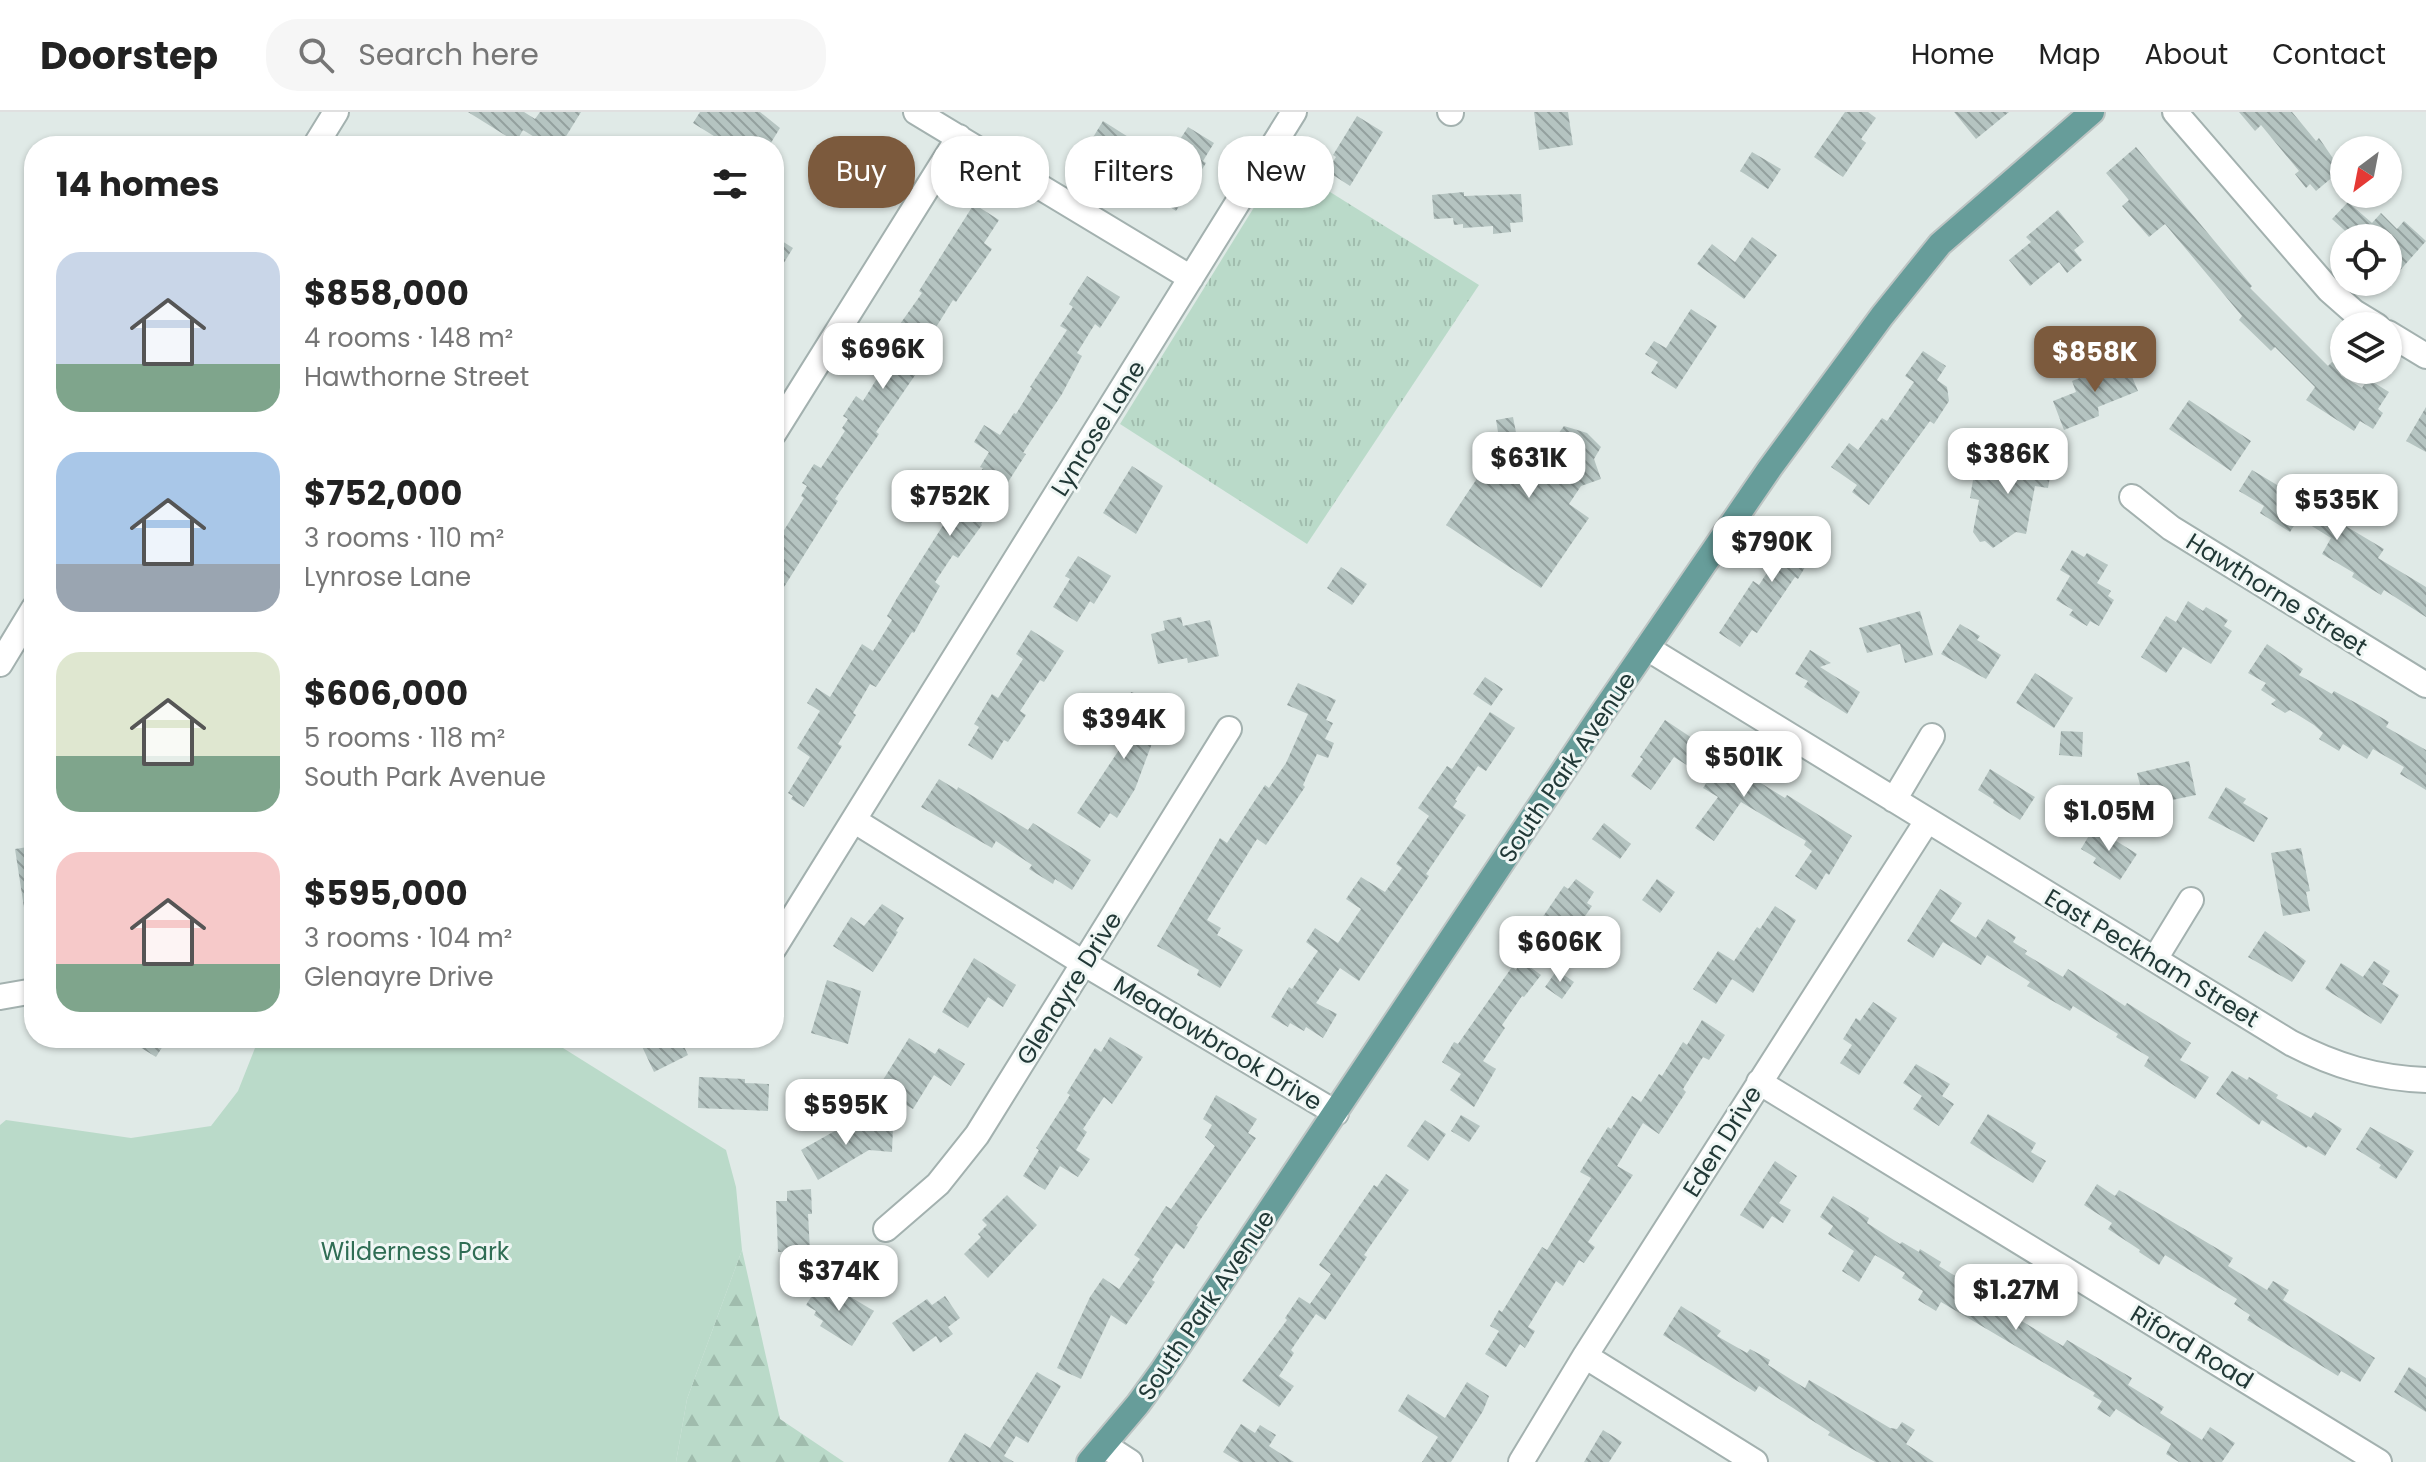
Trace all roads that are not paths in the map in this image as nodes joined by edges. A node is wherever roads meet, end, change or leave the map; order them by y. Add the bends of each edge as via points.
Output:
1 (336, 112) edge
2 (916, 112) edge
3 (1294, 112) edge
4 (2092, 112) edge
5 (2175, 112) edge
6 (321, 136) edge
7 (957, 136) edge
8 (931, 182) edge
9 (1049, 192) edge
10 (1191, 278) junction
11 (2354, 312) edge
12 (2402, 341) edge
13 (2426, 356) edge
14 (784, 417) edge
15 (2132, 497) dead end
16 (24, 624) edge
17 (1647, 648) junction
18 (0, 664) edge
19 (2426, 685) edge
20 (1229, 729) dead end
21 (1932, 736) dead end
22 (1894, 800) junction
23 (855, 821) junction
24 (1927, 821) junction
25 (2191, 900) dead end
26 (784, 932) edge
27 (2155, 959) junction
28 (1085, 964) junction
29 (24, 993) edge
30 (0, 997) edge
31 (2426, 1080) edge
32 (1759, 1082) junction
33 (1336, 1113) junction
34 (886, 1229) dead end
35 (1585, 1356) junction
36 (1096, 1454) edge
37 (1130, 1462) edge
38 (1521, 1462) edge
39 (1755, 1462) edge
40 (2379, 1462) edge

1 - 6 street
2 - 7 street
3 - 10 street, Lynrose Lane
4 - 17 main road, South Park Avenue via 1940,244 1912,276 1792,437
5 - 11 street
8 - 14 street
9 - 10 street
10 - 23 street, Lynrose Lane
12 - 13 street
15 - 19 street, Hawthorne Street via 2171,528
16 - 18 street
17 - 22 street, East Peckham Street
17 - 33 main road, South Park Avenue
20 - 28 street, Glenayre Drive
21 - 22 street
22 - 24 street, East Peckham Street
23 - 26 street, Lynrose Lane
23 - 28 street, Meadowbrook Drive
24 - 27 street, East Peckham Street
24 - 32 street, Eden Drive
25 - 27 street
27 - 31 street, East Peckham Street via 2329,1062 2397,1079
28 - 33 street, Meadowbrook Drive
28 - 34 street, Glenayre Drive via 959,1160
29 - 30 street
32 - 35 street, Eden Drive
32 - 40 street, Riford Road
33 - 36 main road, South Park Avenue via 1154,1382
35 - 38 street, Eden Drive
35 - 39 street
36 - 37 street

